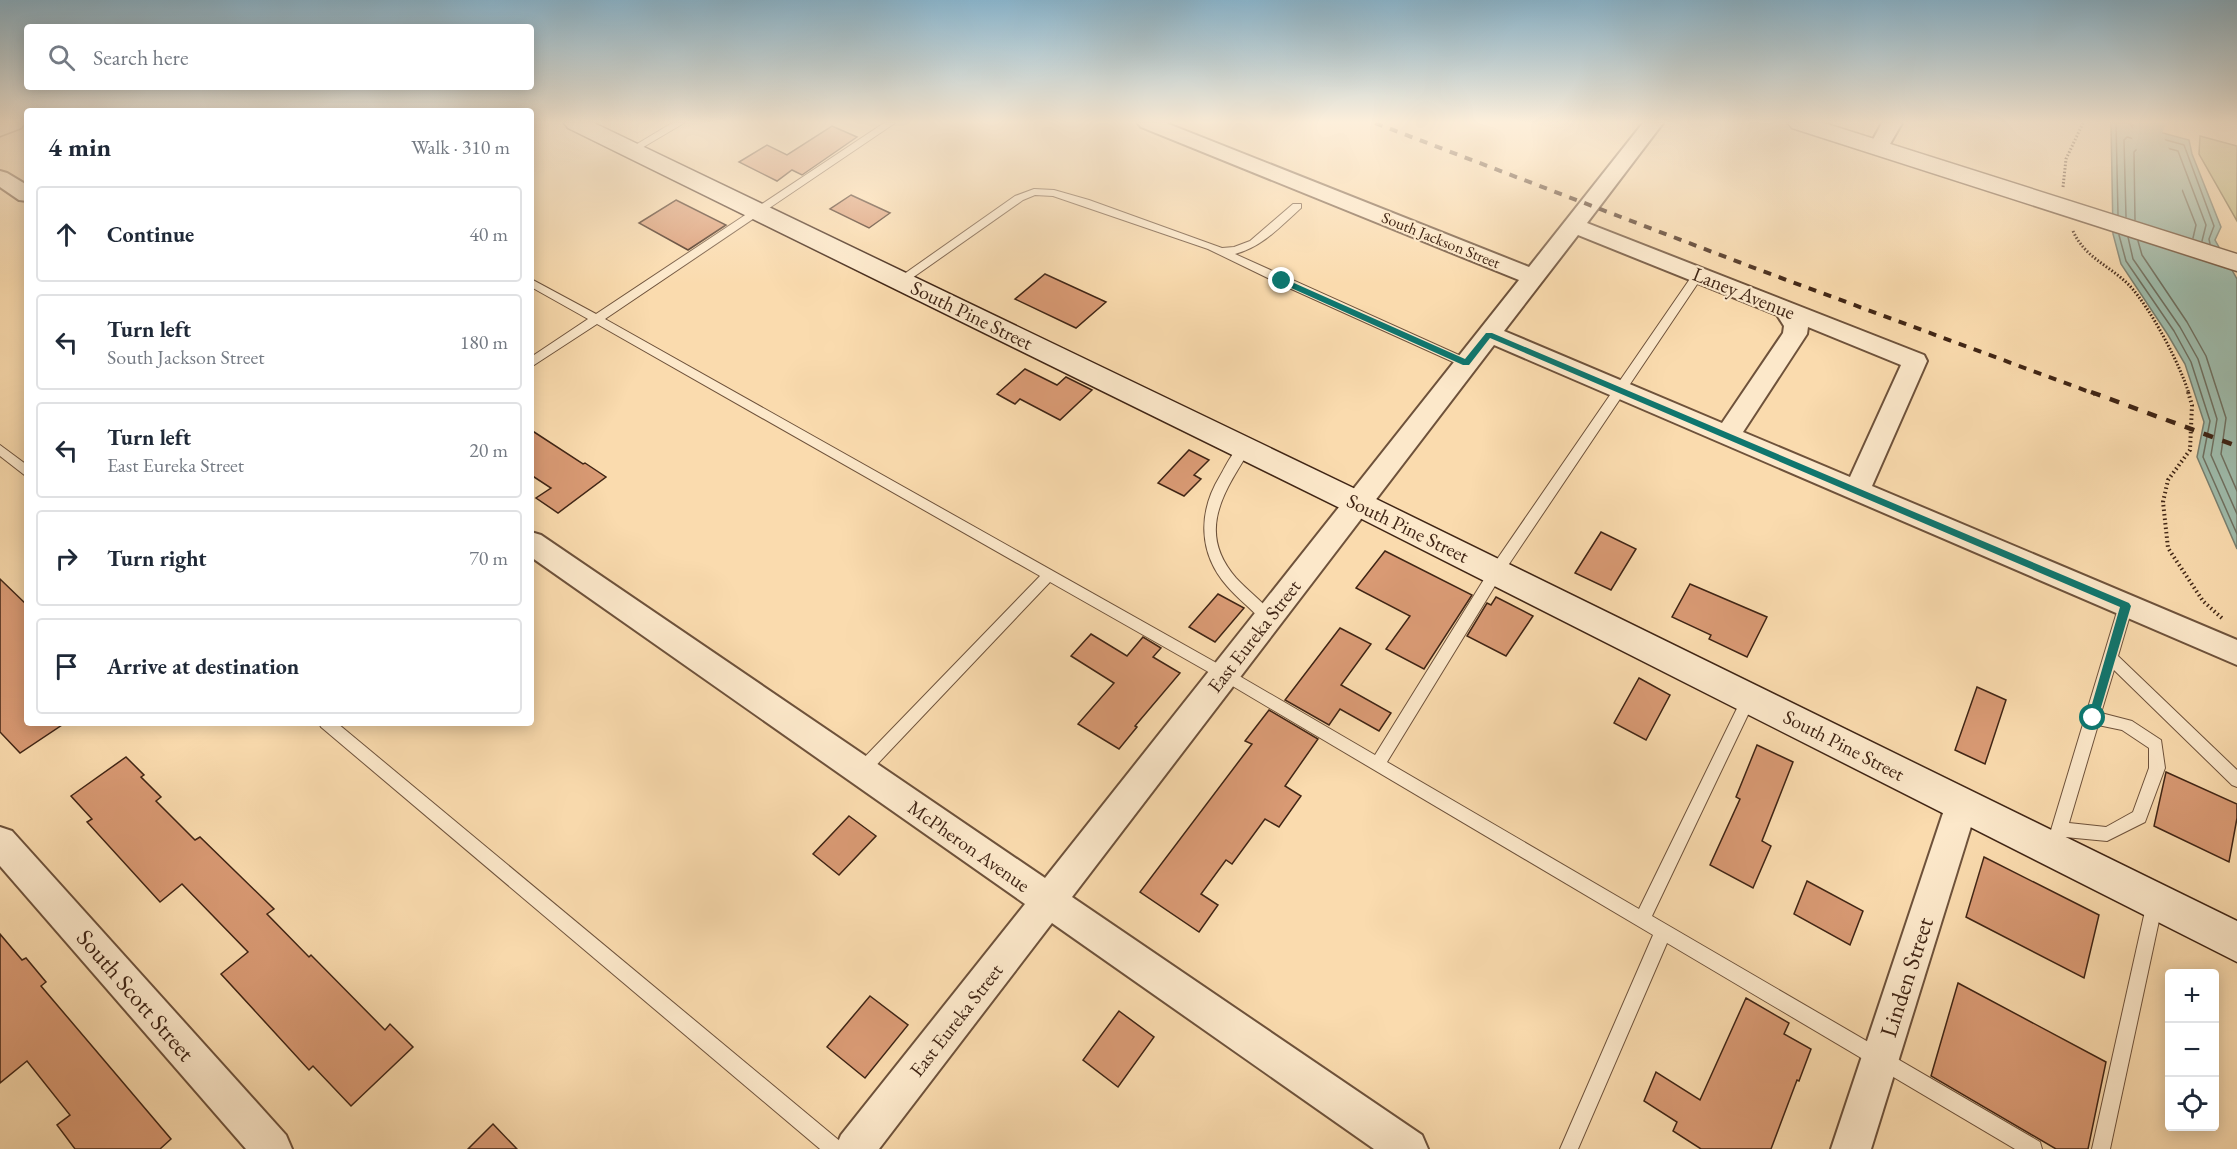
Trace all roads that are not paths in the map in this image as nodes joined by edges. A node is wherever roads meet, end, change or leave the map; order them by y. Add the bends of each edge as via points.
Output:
1 (0, 177) edge
2 (687, 177) edge
3 (809, 177) edge
4 (1282, 177) edge
5 (1611, 177) edge
6 (1970, 177) edge
7 (24, 193) edge
8 (1297, 206) dead end
9 (757, 211) junction
10 (1573, 225) junction
11 (1212, 247) junction
12 (2237, 263) edge
13 (1698, 275) junction
14 (1533, 277) junction
15 (901, 281) junction
16 (534, 284) edge
17 (1785, 309) junction
18 (597, 319) junction
19 (1489, 334) junction
20 (534, 361) edge
21 (1466, 363) junction
22 (1619, 390) junction
23 (1722, 433) junction
24 (1245, 448) junction
25 (0, 449) edge
26 (24, 469) edge
27 (1857, 490) junction
28 (1357, 503) junction
29 (534, 545) edge
30 (1496, 572) junction
31 (1049, 575) junction
32 (2126, 606) junction
33 (1268, 618) junction
34 (2237, 653) edge
35 (2111, 658) junction
36 (1224, 674) junction
37 (1749, 698) junction
38 (2093, 718) junction
39 (330, 726) edge
40 (1377, 764) junction
41 (861, 771) junction
42 (2237, 780) edge
43 (1962, 804) junction
44 (2056, 839) junction
45 (0, 842) edge
46 (1048, 901) junction
47 (2155, 902) junction
48 (1641, 919) junction
49 (1663, 932) junction
50 (2237, 940) edge
51 (1880, 1059) junction
52 (272, 1149) edge
53 (834, 1149) edge
54 (855, 1149) edge
55 (1408, 1149) edge
56 (1569, 1149) edge
57 (1851, 1149) edge
58 (2033, 1149) edge
59 (2101, 1149) edge

1 - 7 street
2 - 9 main road, South Pine Street
3 - 9 lane
4 - 14 street, South Jackson Street
5 - 10 street, East Eureka Street
6 - 12 main road
8 - 11 lane via 1242,250 1231,252
9 - 15 main road, South Pine Street
9 - 18 lane
10 - 13 street, Laney Avenue
10 - 14 street, East Eureka Street
11 - 15 lane via 1085,202 1034,192 1019,198
11 - 21 lane
13 - 17 street, Laney Avenue
13 - 22 lane
14 - 19 street, East Eureka Street
15 - 24 main road, South Pine Street
16 - 18 lane
17 - 23 street via 1796,326 1795,334 1731,429
17 - 27 street, Laney Avenue via 1915,361
18 - 20 lane
18 - 31 lane
19 - 21 street, East Eureka Street
19 - 22 street
21 - 28 street, East Eureka Street
22 - 23 street
22 - 30 lane
23 - 27 street
24 - 28 main road, South Pine Street
24 - 33 lane via 1214,495 1209,530 1214,553 1226,576
25 - 26 lane
27 - 32 street
28 - 30 main road, South Pine Street
28 - 33 street, East Eureka Street
29 - 41 street, McPheron Avenue
30 - 37 main road, South Pine Street
30 - 40 lane
31 - 36 lane
31 - 41 lane
32 - 34 street
32 - 35 lane
33 - 36 street, East Eureka Street
35 - 38 lane
35 - 42 lane
36 - 40 lane
36 - 46 street, East Eureka Street
37 - 43 main road, South Pine Street
37 - 48 lane
38 - 44 lane
38 - 44 lane via 2134,727 2156,745 2157,768 2139,817 2107,834
39 - 53 lane
40 - 48 lane
41 - 46 street, McPheron Avenue
43 - 44 main road, South Pine Street
43 - 51 street, Linden Street
44 - 47 main road, South Pine Street
45 - 52 street, South Scott Street
46 - 54 street, East Eureka Street
46 - 55 street, McPheron Avenue
47 - 50 main road, South Pine Street
47 - 59 lane
48 - 49 lane
49 - 51 lane
49 - 56 lane
51 - 57 street, Linden Street
51 - 58 lane

